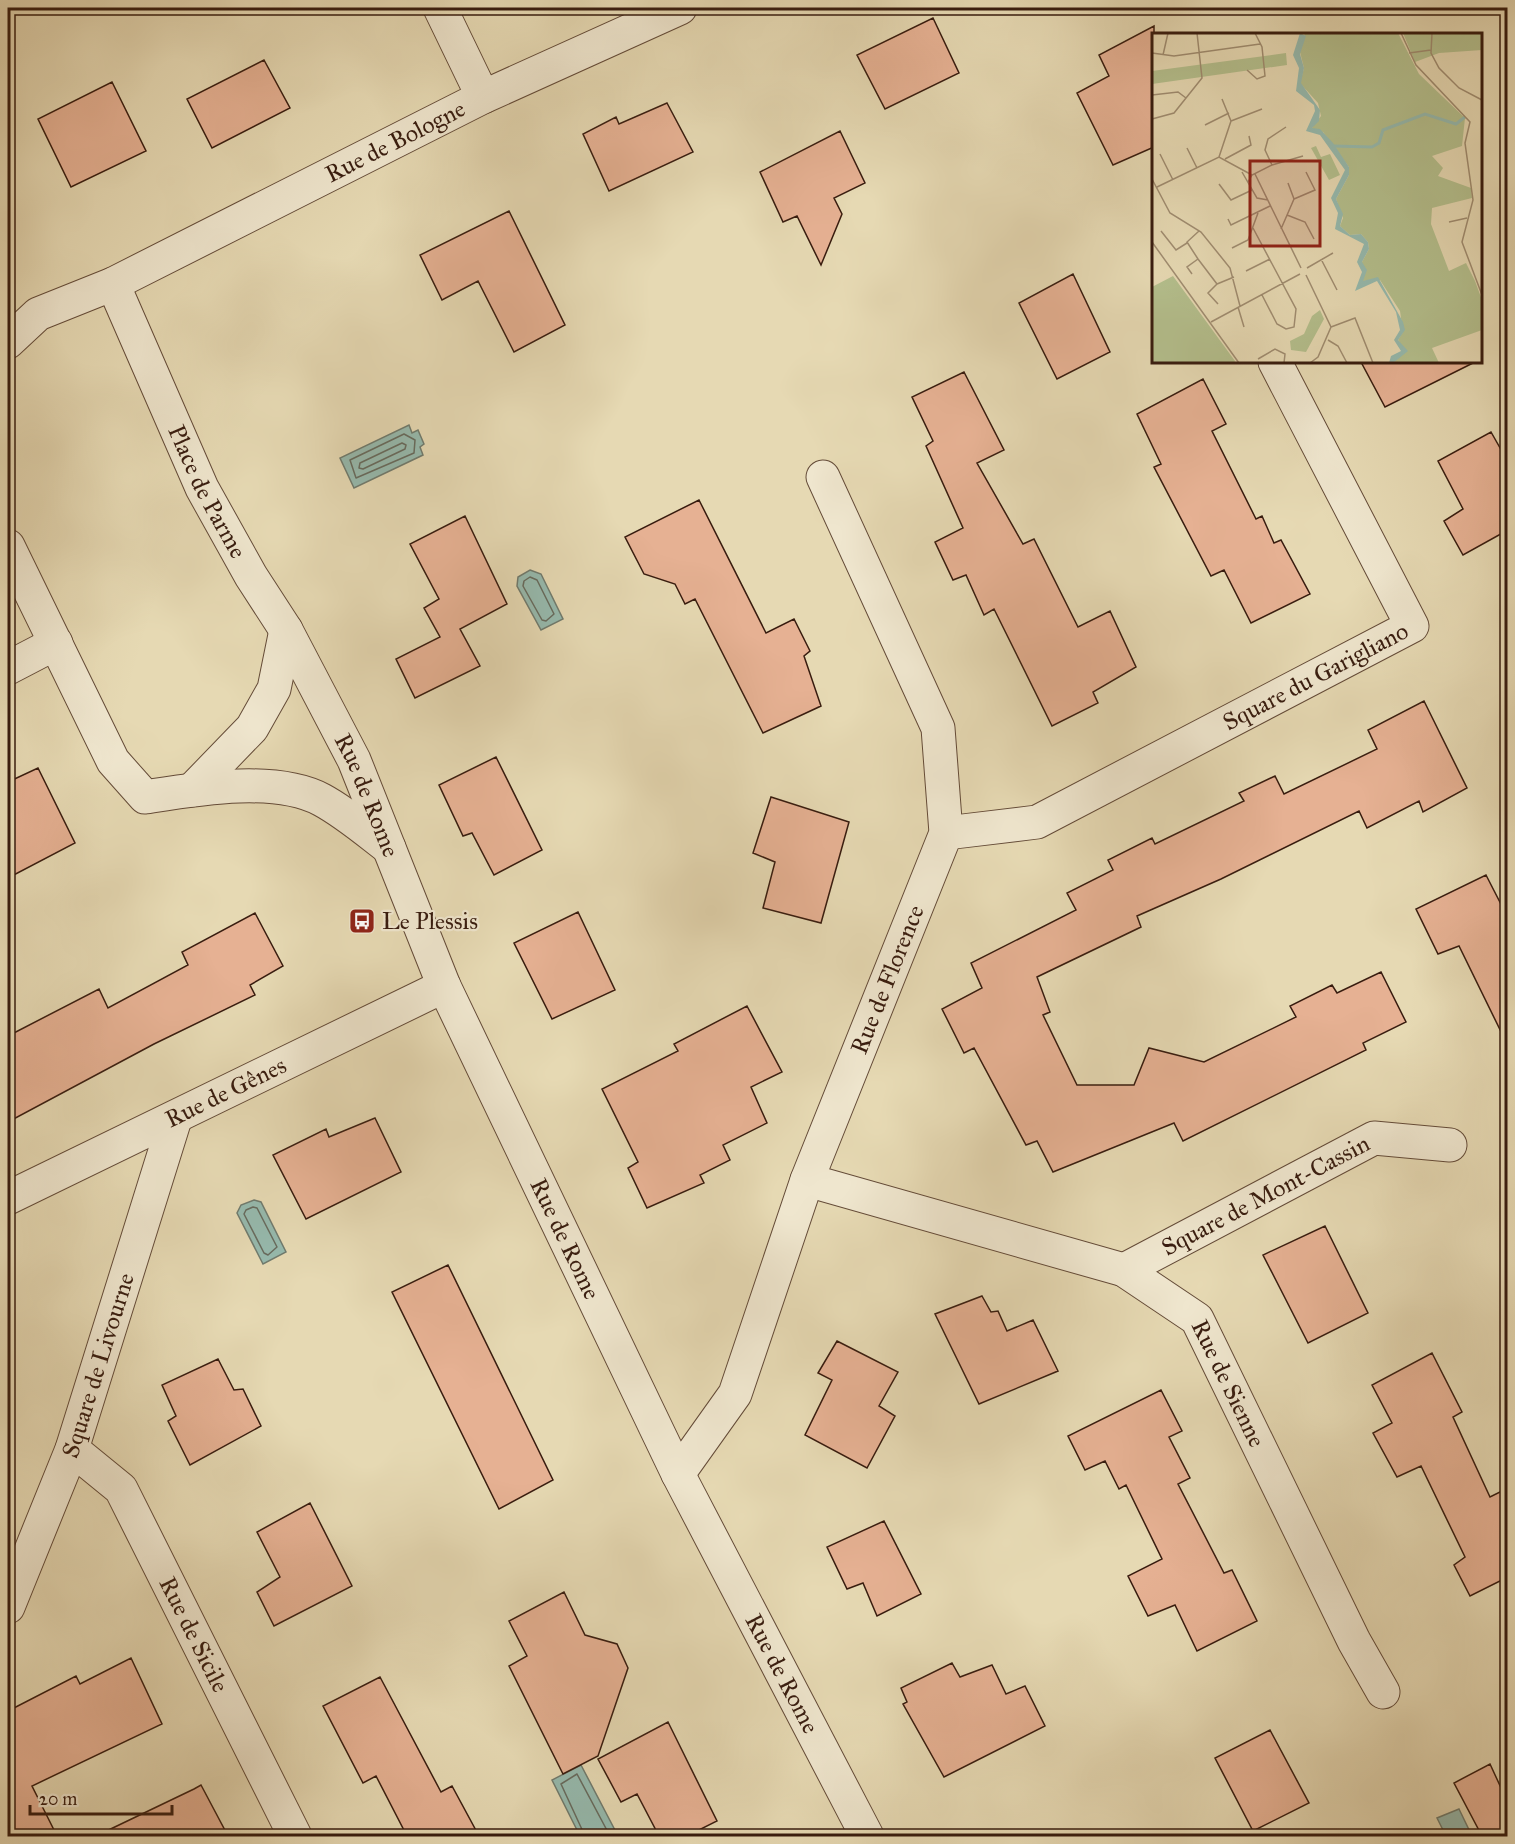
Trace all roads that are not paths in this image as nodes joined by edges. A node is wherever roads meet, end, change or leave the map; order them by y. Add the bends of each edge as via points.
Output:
1 (440, 8) edge
2 (680, 8) edge
3 (483, 97) junction
4 (113, 284) junction
5 (23, 311) edge
6 (8, 342) edge
7 (1276, 363) edge
8 (823, 477) dead end
9 (8, 546) edge
10 (286, 630) junction
11 (56, 643) junction
12 (8, 668) edge
13 (192, 790) junction
14 (946, 833) junction
15 (389, 848) junction
16 (444, 986) junction
17 (175, 1119) junction
18 (1450, 1145) dead end
19 (807, 1180) junction
20 (8, 1198) edge
21 (1124, 1270) junction
22 (72, 1449) junction
23 (678, 1474) junction
24 (8, 1607) edge
25 (1383, 1692) dead end
26 (295, 1836) edge
27 (867, 1836) edge

1 - 3 street
2 - 3 street, Rue de Bologne
3 - 4 street, Rue de Bologne
4 - 5 street
4 - 10 street, Place de Parme via 202,488
5 - 6 street
7 - 14 street, Square du Garigliano via 1412,626 1037,822
8 - 14 street, Rue de Florence via 938,728
9 - 11 street
10 - 13 street via 274,689 252,728
10 - 15 street, Rue de Rome via 354,760
11 - 12 street
11 - 13 street via 113,761 145,797
13 - 15 street via 279,787 321,800
14 - 19 street, Rue de Florence
15 - 16 street, Rue de Rome
16 - 17 street, Rue de Gênes
16 - 23 street, Rue de Rome
17 - 20 street, Rue de Gênes
17 - 22 street, Square de Livourne
18 - 21 street, Square de Mont-Cassin via 1374,1138
19 - 21 street, Rue de Sienne
19 - 23 street, Rue de Florence via 735,1394
21 - 25 street, Rue de Sienne via 1197,1319 1354,1641
22 - 24 street, Square de Livourne
22 - 26 street, Rue de Sicile via 121,1489
23 - 27 street, Rue de Rome

